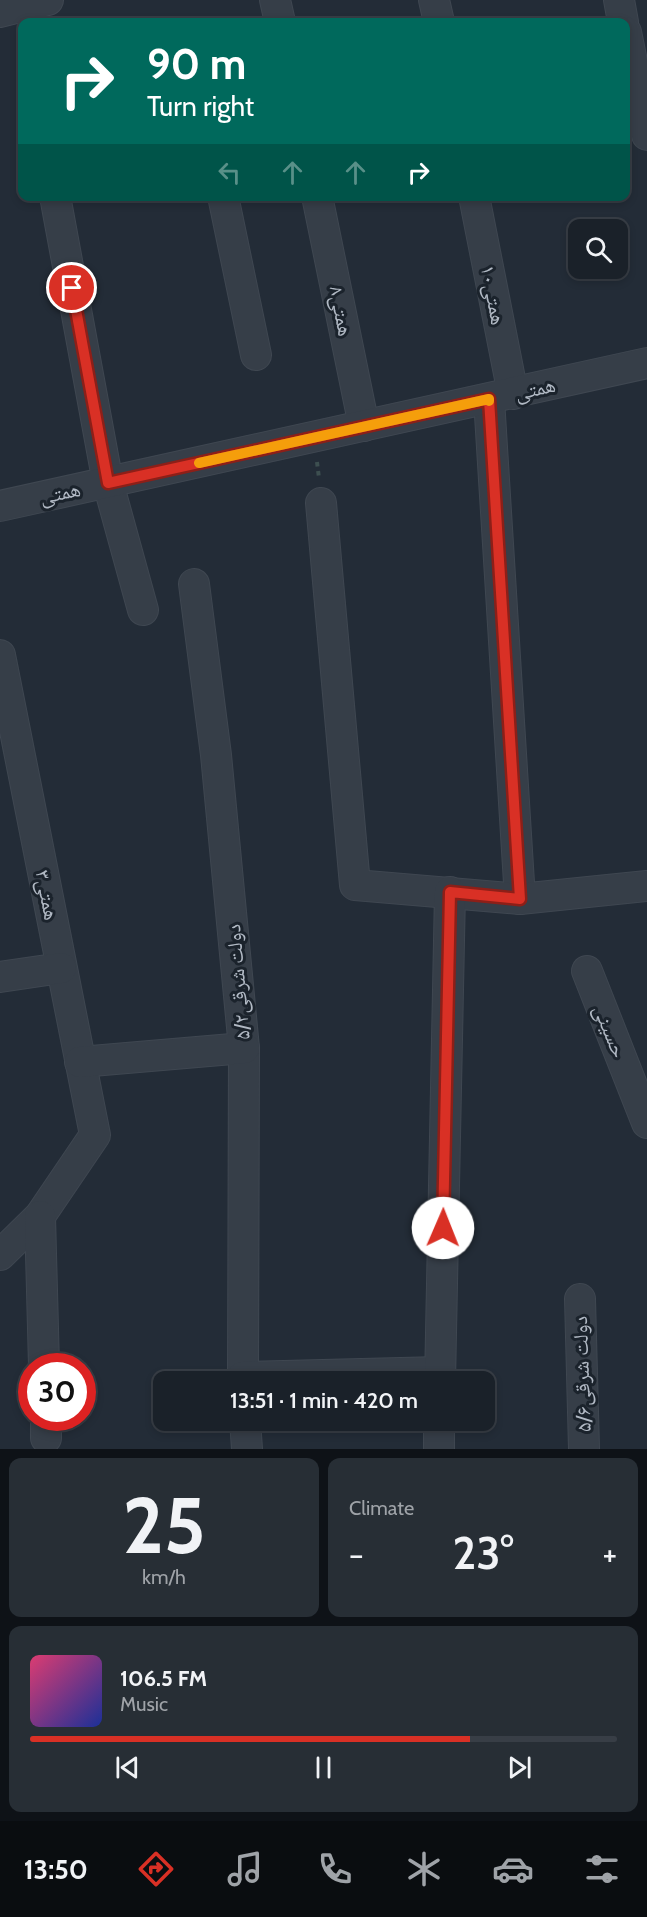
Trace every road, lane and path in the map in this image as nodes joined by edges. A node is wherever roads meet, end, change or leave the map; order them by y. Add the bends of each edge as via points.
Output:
1 (275, 0) edge
2 (434, 0) edge
3 (619, 0) edge
4 (279, 18) edge
5 (437, 18) edge
6 (622, 18) edge
7 (630, 52) edge
8 (647, 135) edge
9 (56, 201) edge
10 (227, 201) edge
11 (318, 201) edge
12 (475, 201) edge
13 (256, 355) dead end
14 (647, 363) edge
15 (501, 396) junction
16 (364, 426) junction
17 (315, 437) junction
18 (108, 483) junction
19 (321, 503) joint
20 (0, 507) edge
21 (194, 584) dead end
22 (142, 610) dead end
23 (0, 655) edge
24 (647, 886) edge
25 (450, 892) junction
26 (520, 899) junction
27 (62, 968) junction
28 (587, 971) dead end
29 (0, 977) edge
30 (244, 1048) junction
31 (80, 1062) junction
32 (646, 1119) edge
33 (40, 1216) junction
34 (0, 1255) edge
35 (580, 1299) dead end
36 (44, 1353) edge
37 (242, 1371) edge
38 (440, 1371) edge
39 (246, 1431) edge
40 (439, 1431) edge
41 (247, 1449) edge
42 (439, 1449) edge
43 (584, 1449) edge

1 - 4 street
2 - 5 street
3 - 6 street
7 - 8 street
9 - 18 street
10 - 13 street
11 - 16 street, همتی۸
12 - 15 street, ۱۰همتی
14 - 15 street, همتی
15 - 16 street, همتی
15 - 26 street, ۱۰همتی
16 - 17 street, همتی
17 - 18 street, همتی
17 - 19 path
18 - 20 street, همتی
18 - 22 street
19 - 25 street via 355,885
21 - 30 street, ۵/۲دولت شرقی via 216,755
23 - 27 street, ۳همتی
24 - 26 street
25 - 26 street
25 - 38 street
27 - 29 street
27 - 31 street, ۳همتی
28 - 32 street, حسینی
30 - 31 street
30 - 37 street, ۵/۲دولت شرقی
31 - 33 street, ۳همتی via 95,1134
33 - 34 street
33 - 36 street
35 - 43 street, ۵/۶دولت شرقی
39 - 41 street
40 - 42 street

